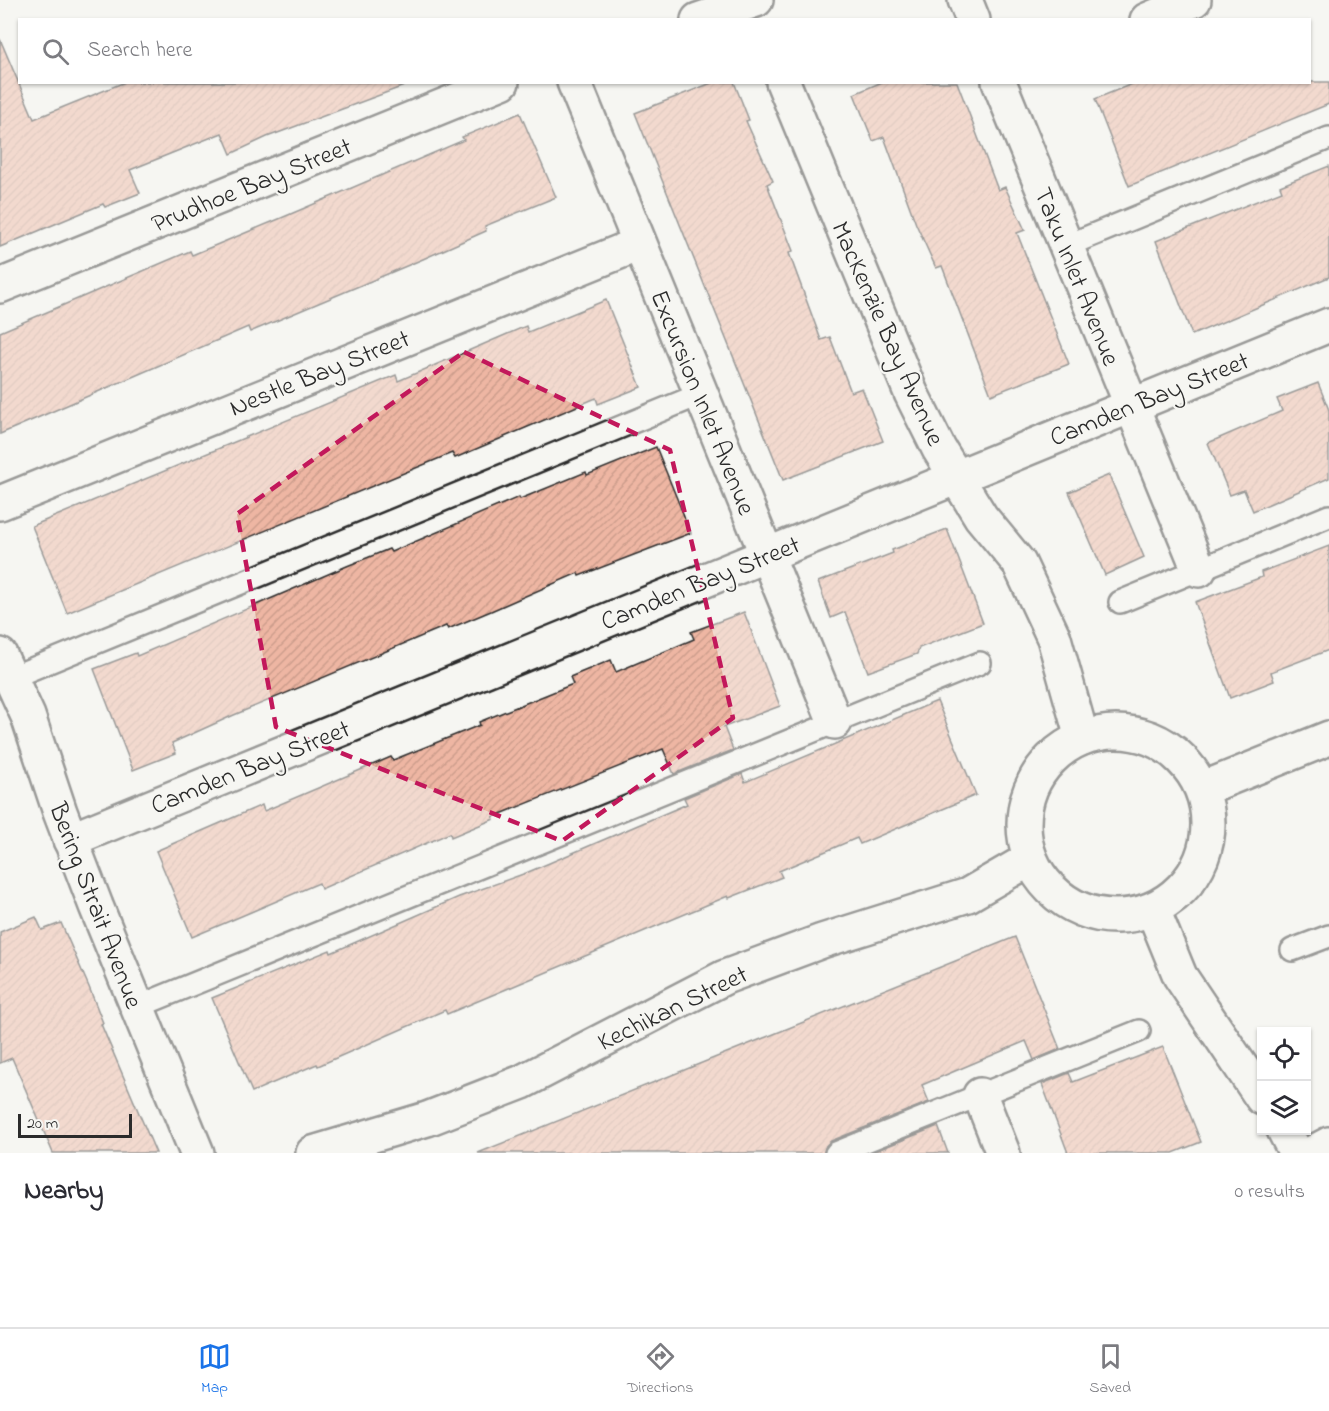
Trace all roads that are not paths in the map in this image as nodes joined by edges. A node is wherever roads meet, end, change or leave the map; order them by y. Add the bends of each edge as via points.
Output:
1 (965, 0) edge
2 (1194, 0) edge
3 (754, 7) edge
4 (707, 18) edge
5 (972, 18) edge
6 (1152, 18) edge
7 (497, 84) edge
8 (575, 84) edge
9 (784, 84) edge
10 (1000, 84) edge
11 (1329, 138) edge
12 (639, 244) junction
13 (1066, 246) junction
14 (0, 286) edge
15 (1329, 325) edge
16 (701, 394) junction
17 (1131, 406) junction
18 (956, 477) junction
19 (0, 503) edge
20 (1329, 516) edge
21 (766, 555) junction
22 (1199, 570) junction
23 (1120, 602) dead end
24 (980, 663) dead end
25 (5, 667) edge
26 (835, 722) junction
27 (1082, 738) junction
28 (1329, 738) edge
29 (1202, 789) junction
30 (70, 840) junction
31 (1030, 859) junction
32 (1153, 910) junction
33 (1329, 936) edge
34 (1292, 950) dead end
35 (137, 1007) junction
36 (1138, 1031) dead end
37 (1257, 1091) edge
38 (980, 1095) junction
39 (1286, 1135) edge
40 (1329, 1144) edge
41 (197, 1153) edge
42 (313, 1153) edge
43 (836, 1153) edge
44 (1003, 1153) edge
45 (1296, 1153) edge
46 (1312, 1153) edge

1 - 5 street
2 - 6 street
3 - 4 street
7 - 14 street, Prudhoe Bay Street
8 - 12 street, Excursion Inlet Avenue
9 - 18 street, MacKenzie Bay Avenue via 911,393
10 - 13 street, Taku Inlet Avenue
11 - 13 lane
12 - 16 street, Excursion Inlet Avenue
12 - 19 street, Nestle Bay Street
13 - 17 street, Taku Inlet Avenue
15 - 17 street, Camden Bay Street
16 - 21 street, Excursion Inlet Avenue
16 - 25 lane
17 - 18 street, Camden Bay Street
17 - 22 street, Taku Inlet Avenue
18 - 21 street, Camden Bay Street
18 - 27 street, MacKenzie Bay Avenue via 981,517 1019,563 1054,638
20 - 22 lane
21 - 26 street, Excursion Inlet Avenue
21 - 30 street, Camden Bay Street
22 - 23 lane
24 - 26 lane
25 - 30 street, Bering Strait Avenue via 28,716
26 - 35 lane
27 - 29 street via 1110,731 1139,734 1165,745 1187,764
27 - 31 street via 1056,753 1038,775 1026,802 1024,830
28 - 29 street
29 - 32 street via 1209,818 1207,846 1196,873 1177,894
30 - 35 street, Bering Strait Avenue
31 - 32 street via 1046,884 1068,904 1095,915 1125,917
31 - 42 street, Kechikan Street via 968,894 725,977 522,1082 427,1119
32 - 37 street via 1180,976
33 - 34 lane
35 - 41 street, Bering Strait Avenue
36 - 38 lane
38 - 43 lane
38 - 44 street
39 - 45 street
40 - 46 street

